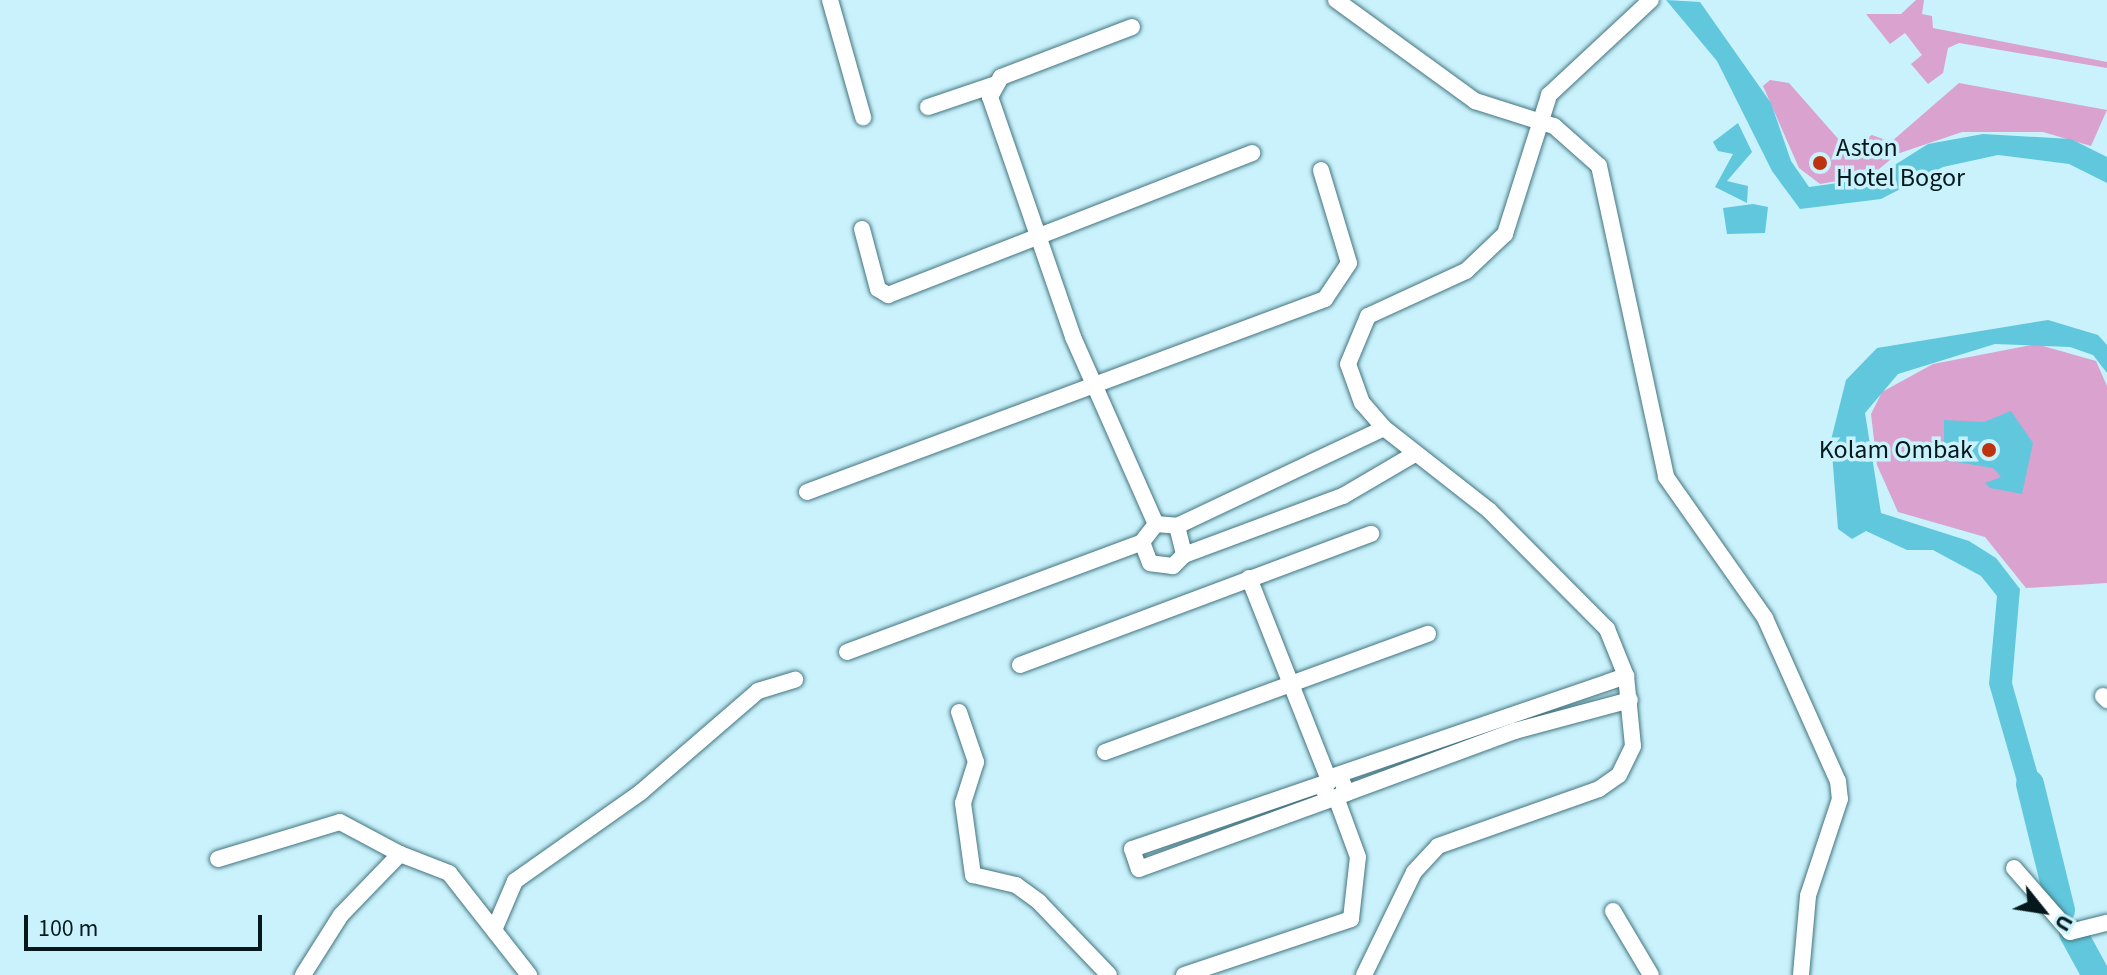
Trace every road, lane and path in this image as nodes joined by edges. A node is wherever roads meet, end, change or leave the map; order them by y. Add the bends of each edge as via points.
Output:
1 (830, 0) edge
2 (1336, 0) edge
3 (1649, 1) edge
4 (1132, 27) dead end
5 (993, 85) junction
6 (928, 107) dead end
7 (863, 117) dead end
8 (1539, 118) junction
9 (1252, 153) dead end
10 (1321, 170) dead end
11 (862, 229) dead end
12 (1039, 238) junction
13 (1094, 385) junction
14 (1384, 428) junction
15 (1413, 455) junction
16 (807, 492) dead end
17 (1156, 524) junction
18 (1177, 526) junction
19 (1371, 534) dead end
20 (1142, 542) junction
21 (1184, 555) junction
22 (1249, 578) junction
23 (1428, 634) dead end
24 (847, 652) dead end
25 (1020, 665) dead end
26 (1626, 676) junction
27 (795, 680) dead end
28 (1290, 680) junction
29 (1559, 696) junction
30 (1630, 700) junction
31 (959, 712) dead end
32 (1567, 717) junction
33 (1475, 727) junction
34 (1481, 744) junction
35 (1421, 748) junction
36 (1105, 752) dead end
37 (1429, 765) junction
38 (1335, 788) junction
39 (1255, 804) junction
40 (1204, 821) junction
41 (1260, 822) junction
42 (1212, 838) junction
43 (400, 854) junction
44 (218, 859) dead end
45 (2014, 868) dead end
46 (1613, 911) dead end
47 (2107, 923) edge
48 (494, 930) junction
49 (303, 975) edge
50 (529, 975) edge
51 (1109, 975) edge
52 (1184, 975) edge
53 (1364, 975) edge
54 (1651, 975) edge
55 (1801, 975) edge

1 - 7 street
2 - 8 street via 1481,104
3 - 8 street via 1569,71
4 - 5 street
5 - 6 street
5 - 12 street via 990,97
8 - 14 street via 1520,201 1505,234 1466,271 1386,304 1361,325 1349,353 1351,377
8 - 55 street via 1583,145 1599,166 1666,477 1765,618 1838,781 1840,799 1808,896
9 - 12 street
10 - 13 street via 1347,249 1337,289 1287,316
11 - 12 street via 878,289 888,295
12 - 13 street
13 - 16 street
13 - 17 street
14 - 15 street
14 - 18 street
15 - 21 street via 1343,496
15 - 26 street via 1490,511 1562,578 1607,629
17 - 18 street
17 - 20 street
18 - 21 street
19 - 22 street
20 - 21 street via 1157,567
20 - 24 street
22 - 25 street
22 - 28 street
23 - 28 street
26 - 29 street
26 - 30 street
27 - 48 street via 758,691 641,792 515,881
28 - 36 street
28 - 38 street
29 - 32 street
29 - 33 street
30 - 32 street
30 - 53 street via 1633,746 1619,775 1599,789 1438,846 1414,872
31 - 51 street via 976,762 963,803 973,875 1016,885
32 - 34 street
33 - 34 street
33 - 35 street
34 - 37 street
35 - 37 street
35 - 38 street
37 - 38 street
38 - 39 street
38 - 41 street
38 - 52 street via 1358,857 1351,919
39 - 40 street
39 - 41 street
40 - 42 street
40 - 42 street via 1132,849 1139,869
41 - 42 street
43 - 44 street via 340,822
43 - 48 street via 449,873
43 - 49 street via 341,915
45 - 47 street via 2073,931
46 - 54 street
48 - 50 street

